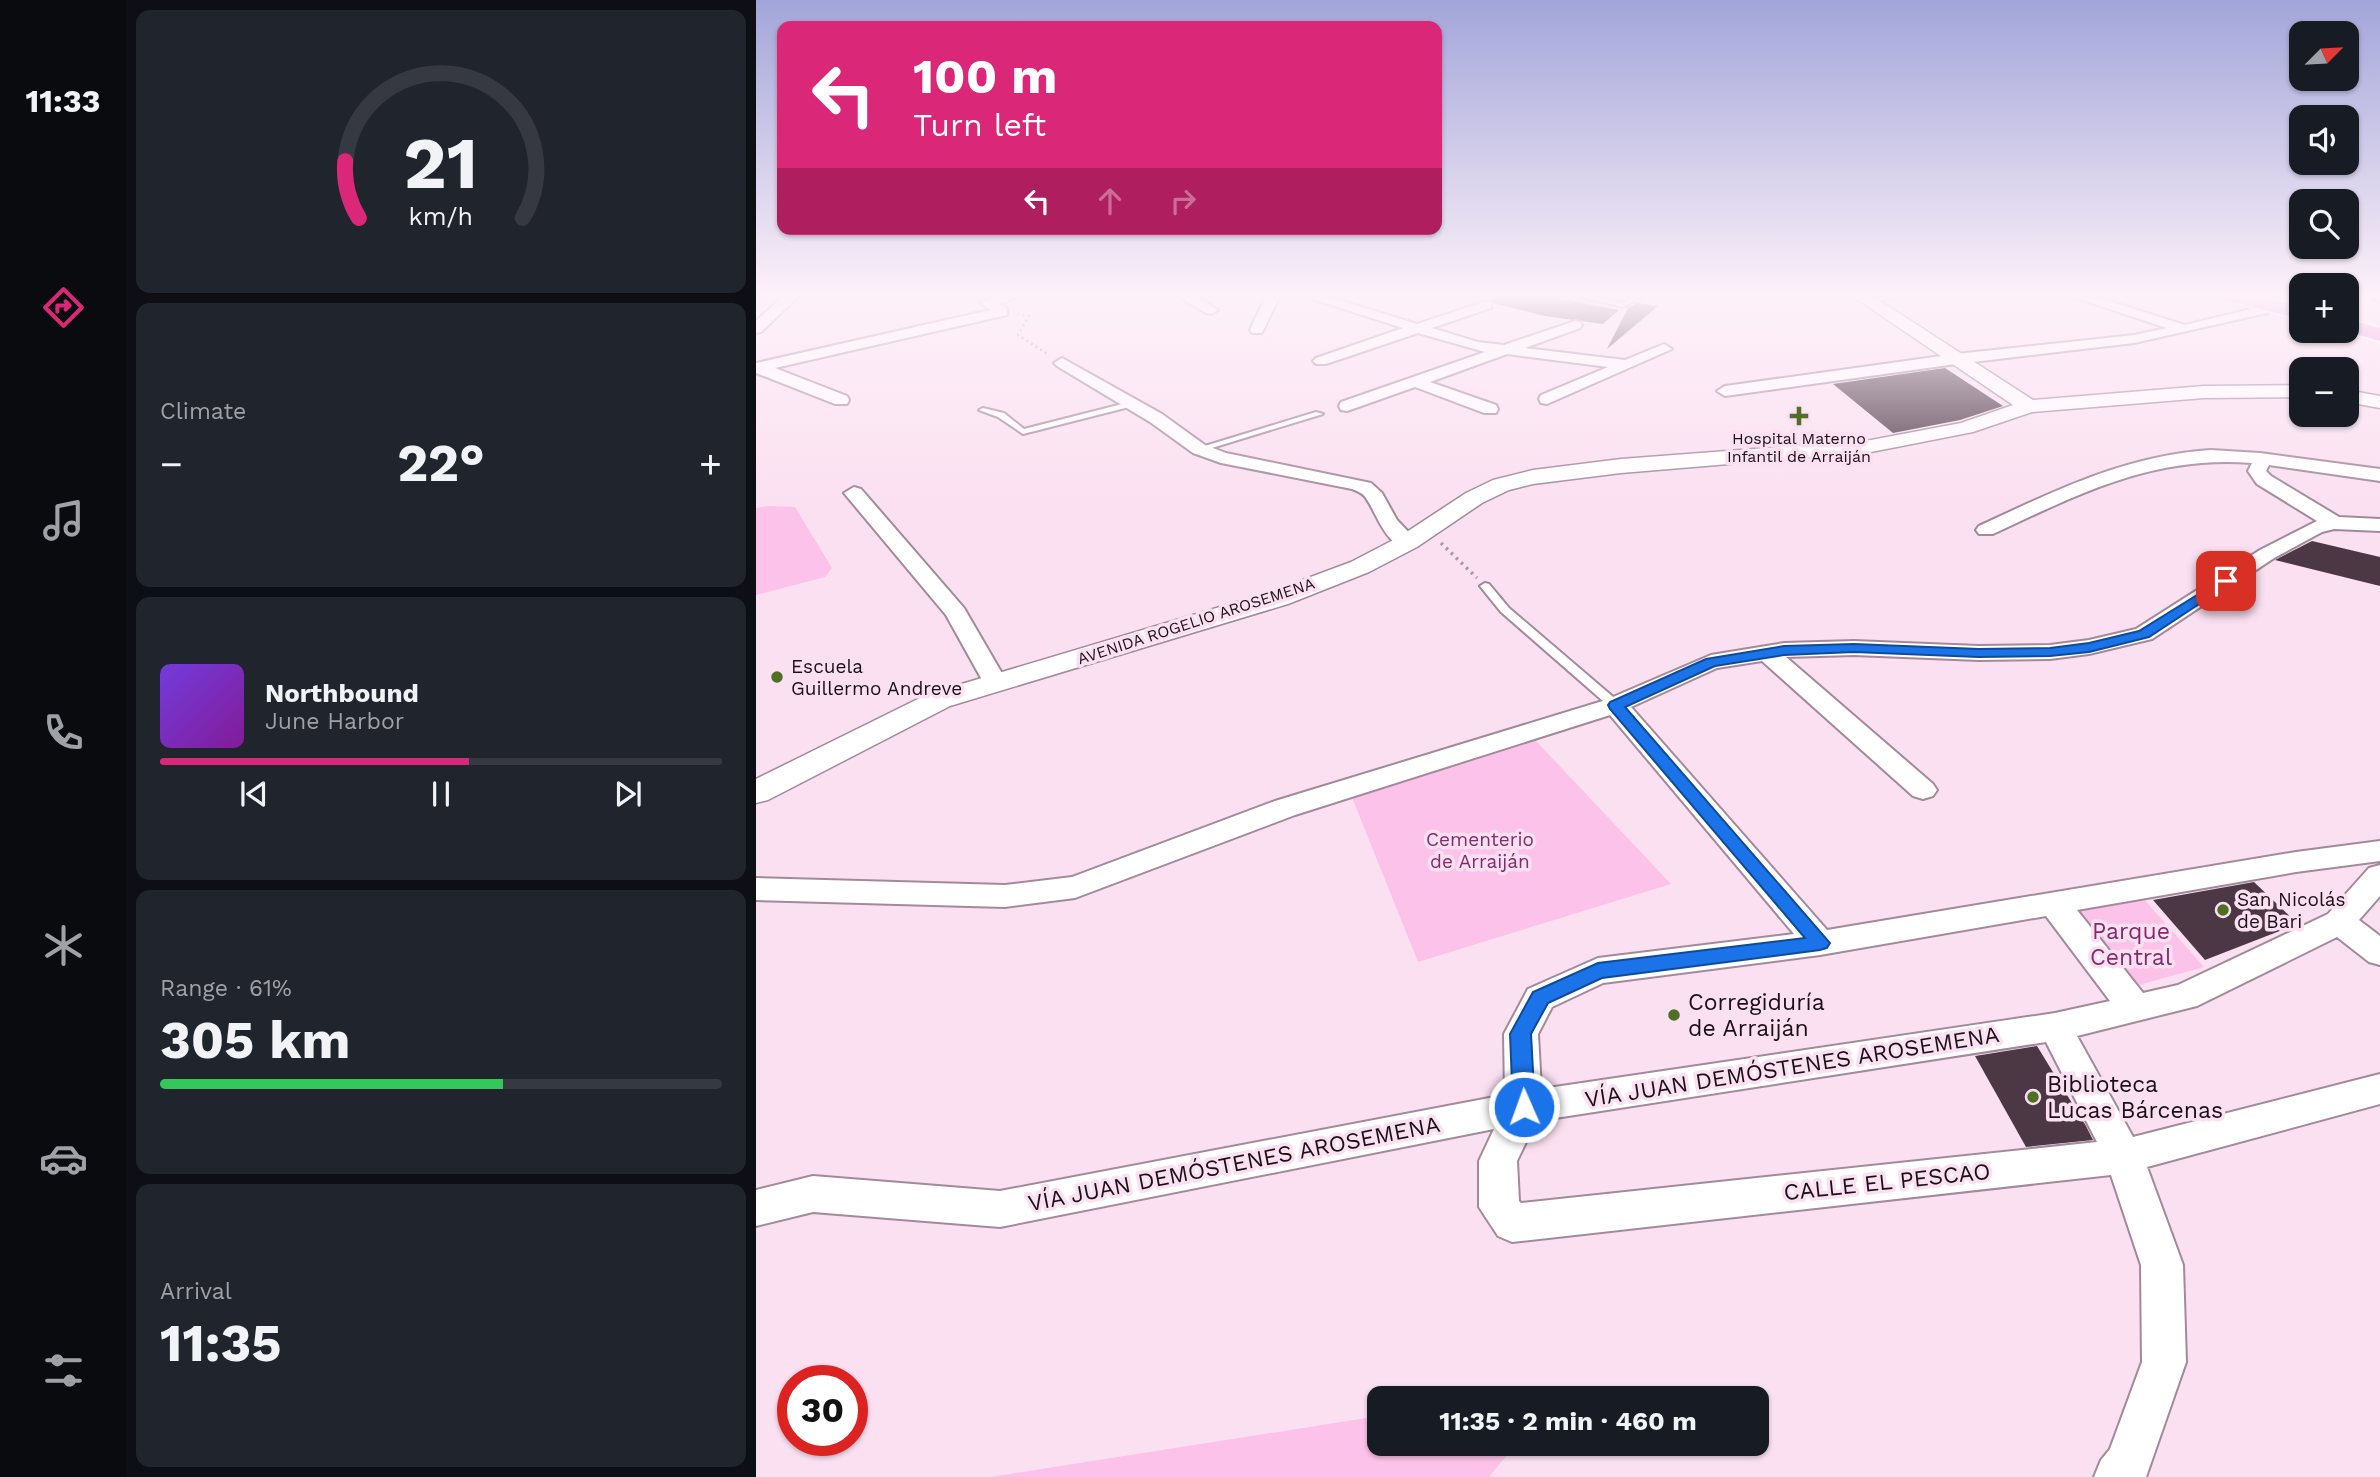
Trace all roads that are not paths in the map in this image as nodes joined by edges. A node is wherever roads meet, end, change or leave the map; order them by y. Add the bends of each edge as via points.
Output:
1 (1064, 364) edge
2 (1466, 364) edge
3 (1616, 364) edge
4 (1920, 364) edge
5 (1964, 364) edge
6 (1626, 365) joint
7 (757, 367) edge
8 (1415, 382) junction
9 (1725, 391) dead end
10 (2289, 391) edge
11 (2359, 398) edge
12 (1547, 399) dead end
13 (841, 400) dead end
14 (2380, 402) edge
15 (1130, 404) junction
16 (1348, 406) dead end
17 (2029, 406) junction
18 (1490, 409) dead end
19 (983, 410) dead end
20 (1319, 414) dead end
21 (1199, 449) junction
22 (2262, 460) junction
23 (2380, 475) edge
24 (854, 493) dead end
25 (2334, 523) junction
26 (2380, 525) edge
27 (1986, 530) dead end
28 (1418, 537) junction
29 (1485, 586) road end
30 (1767, 653) junction
31 (995, 682) junction
32 (1615, 705) junction
33 (1923, 790) dead end
34 (756, 792) edge
35 (2380, 852) edge
36 (2380, 876) edge
37 (756, 889) edge
38 (2053, 902) junction
39 (2339, 922) junction
40 (1820, 943) junction
41 (2380, 953) edge
42 (2136, 1009) junction
43 (2055, 1027) junction
44 (2380, 1089) edge
45 (1524, 1107) junction
46 (2124, 1156) junction
47 (756, 1208) edge
48 (2118, 1477) edge

1 - 15 street
2 - 8 street
3 - 6 street
4 - 9 street
5 - 17 street
6 - 12 street
7 - 13 street
8 - 16 street
8 - 18 street
10 - 17 street, AVENIDA ROGELIO AROSEMENA via 2204,391
11 - 14 street
15 - 19 lane via 1023,432 1001,415
15 - 21 street
17 - 28 street, AVENIDA ROGELIO AROSEMENA via 1966,428 1871,446 1533,477 1474,498
20 - 21 lane
21 - 28 street via 1220,458 1357,484 1371,490 1384,516
22 - 23 street
22 - 25 street via 2257,471 2264,480
22 - 27 street via 2188,457 2138,466 2106,475
24 - 31 street via 956,613
25 - 26 street
25 - 30 street via 2267,554 2144,634 2089,647 2050,652 1854,648
28 - 31 street, AVENIDA ROGELIO AROSEMENA via 1360,567 1279,598
29 - 32 lane via 1505,610
30 - 32 street via 1711,662
30 - 33 street
31 - 34 street, AVENIDA ROGELIO AROSEMENA via 904,716
32 - 37 street via 1286,808 1075,887 1005,896
32 - 40 street
35 - 38 street
36 - 39 street, VÍA JUAN DEMÓSTENES AROSEMENA
38 - 40 street
38 - 42 street
39 - 41 street
39 - 42 street, VÍA JUAN DEMÓSTENES AROSEMENA via 2185,997
40 - 45 street via 1598,971 1541,998 1521,1034
42 - 43 street, VÍA JUAN DEMÓSTENES AROSEMENA
43 - 45 street, VÍA JUAN DEMÓSTENES AROSEMENA
43 - 46 street
44 - 46 street, CALLE EL PESCAO
45 - 46 street, CALLE EL PESCAO via 1498,1160 1499,1207 1512,1223
45 - 47 street, VÍA JUAN DEMÓSTENES AROSEMENA via 1000,1209 813,1195
46 - 48 street via 2162,1265 2164,1362 2128,1464

